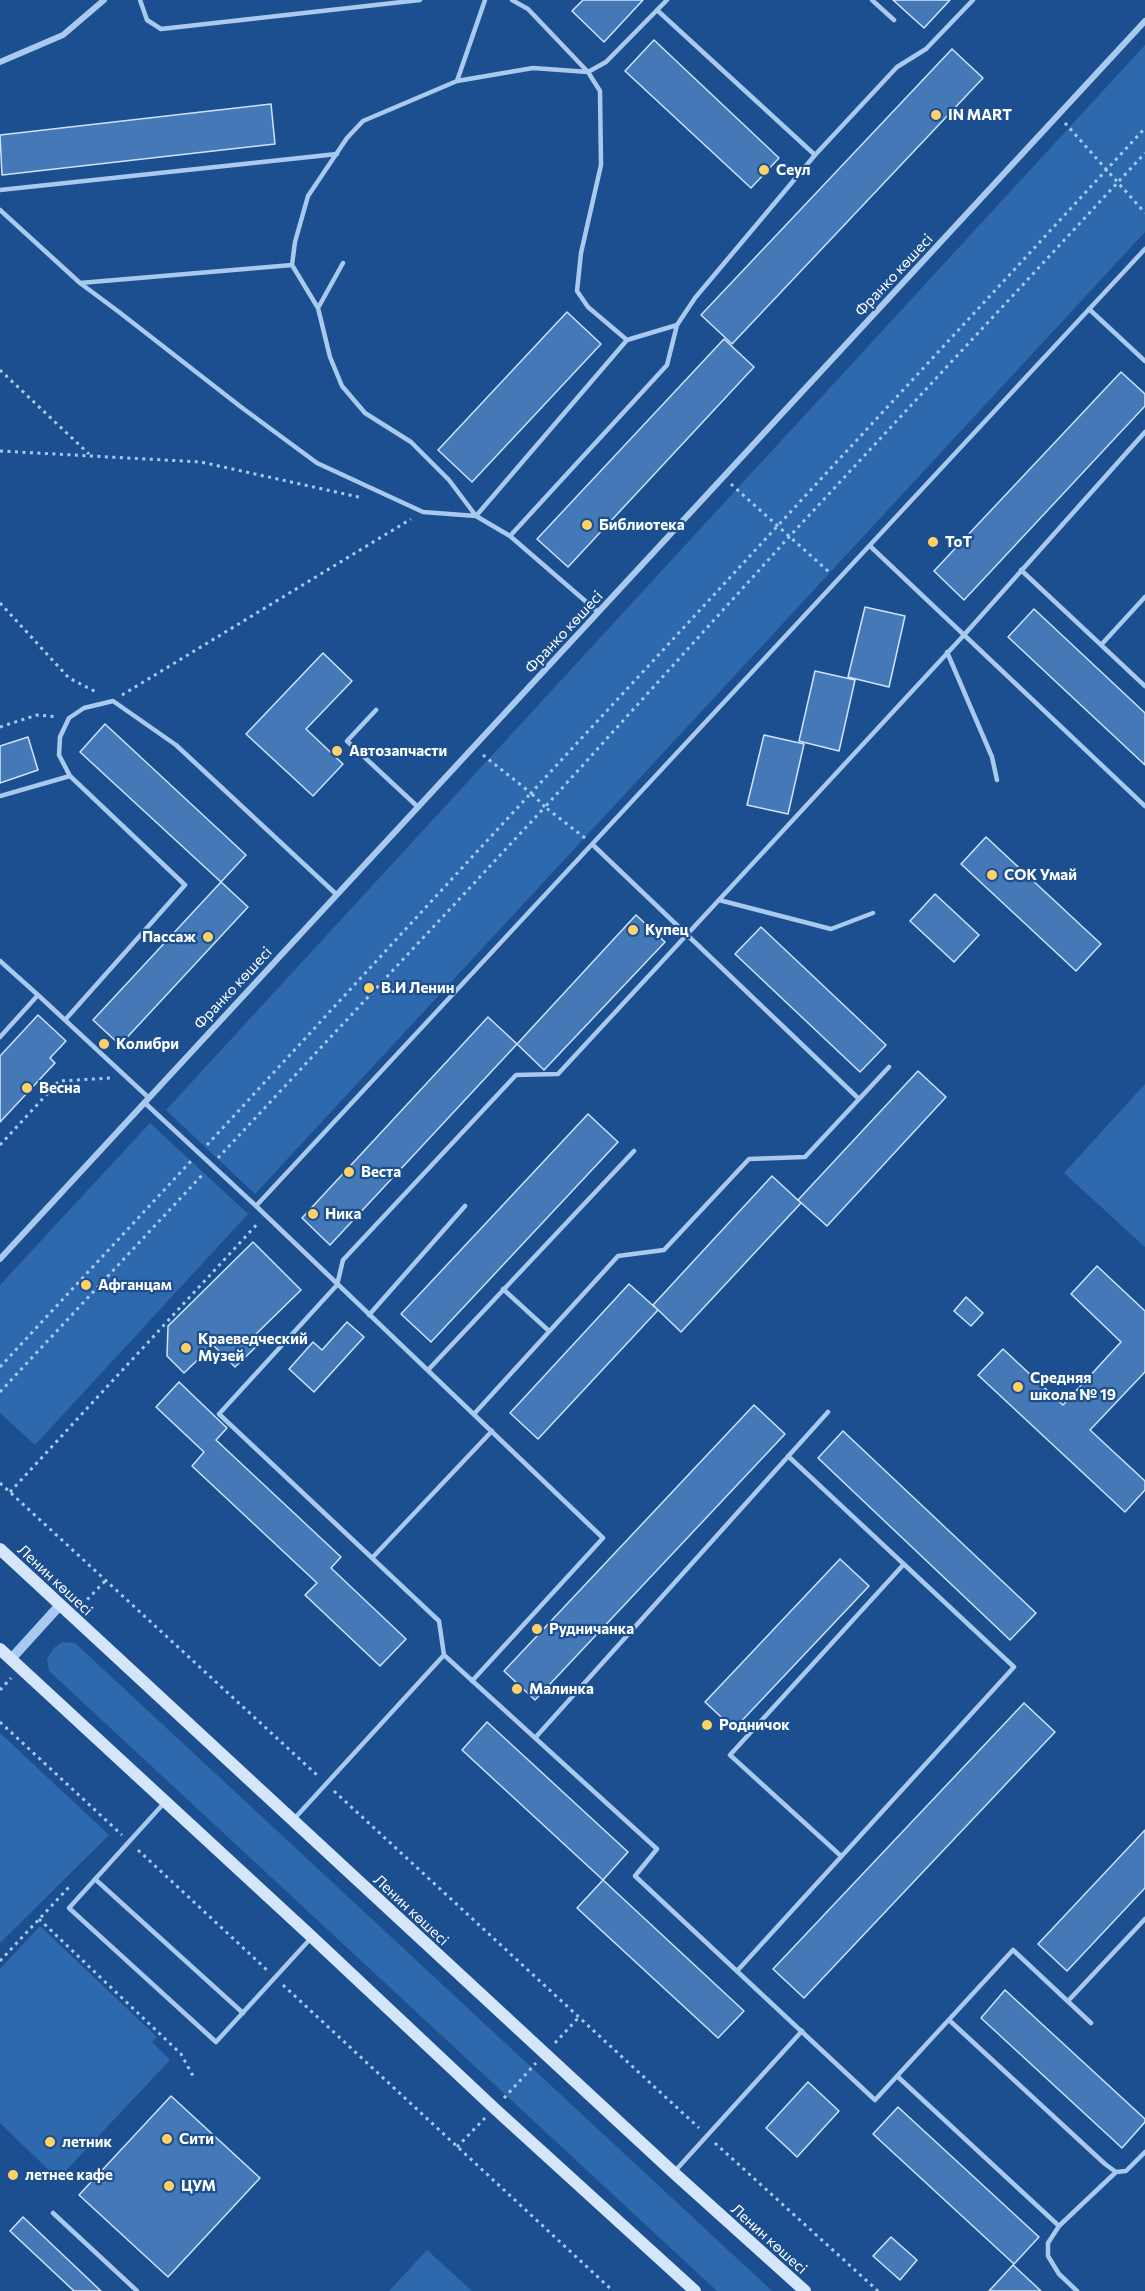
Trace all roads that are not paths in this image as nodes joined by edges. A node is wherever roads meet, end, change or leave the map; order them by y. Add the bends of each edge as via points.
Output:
1 (104, 0) edge
2 (140, 0) edge
3 (420, 0) edge
4 (484, 0) edge
5 (512, 0) edge
6 (667, 0) edge
7 (872, 0) edge
8 (973, 0) edge
9 (657, 10) junction
10 (894, 20) dead end
11 (1145, 21) edge
12 (0, 62) edge
13 (588, 72) junction
14 (457, 81) junction
15 (337, 154) junction
16 (815, 155) junction
17 (0, 190) edge
18 (0, 210) edge
19 (1145, 249) edge
20 (343, 263) dead end
21 (292, 265) junction
22 (80, 283) junction
23 (318, 308) junction
24 (1089, 309) junction
25 (677, 325) junction
26 (627, 340) junction
27 (1145, 361) edge
28 (1145, 432) edge
29 (476, 516) junction
30 (510, 536) junction
31 (870, 546) junction
32 (1021, 570) junction
33 (1145, 597) edge
34 (598, 612) junction
35 (964, 635) junction
36 (1101, 645) junction
37 (947, 652) junction
38 (1145, 686) edge
39 (376, 710) dead end
40 (70, 776) junction
41 (997, 780) dead end
42 (0, 796) edge
43 (1145, 806) edge
44 (418, 807) junction
45 (593, 845) junction
46 (336, 894) junction
47 (719, 900) junction
48 (873, 913) dead end
49 (688, 934) junction
50 (0, 961) edge
51 (38, 995) junction
52 (65, 1020) junction
53 (0, 1037) edge
54 (889, 1067) dead end
55 (859, 1099) junction
56 (147, 1101) junction
57 (634, 1151) dead end
58 (256, 1206) junction
59 (465, 1206) dead end
60 (0, 1259) edge
61 (337, 1285) junction
62 (503, 1289) junction
63 (369, 1315) junction
64 (549, 1331) junction
65 (428, 1370) junction
66 (828, 1412) dead end
67 (474, 1414) junction
68 (492, 1431) junction
69 (789, 1456) junction
70 (0, 1549) edge
71 (372, 1558) junction
72 (904, 1564) junction
73 (60, 1605) junction
74 (0, 1649) edge
75 (444, 1655) junction
76 (10, 1659) junction
77 (472, 1681) junction
78 (535, 1738) junction
79 (165, 1802) junction
80 (292, 1821) junction
81 (841, 1856) junction
82 (95, 1879) junction
83 (1145, 1919) edge
84 (312, 1937) junction
85 (737, 1971) junction
86 (1068, 2001) junction
87 (243, 2013) junction
88 (949, 2020) junction
89 (1091, 2023) dead end
90 (802, 2031) junction
91 (897, 2076) junction
92 (1145, 2152) edge
93 (1116, 2172) junction
94 (674, 2173) junction
95 (52, 2213) dead end
96 (1059, 2226) junction
97 (137, 2291) edge
98 (695, 2291) edge
99 (805, 2291) edge
100 (1077, 2291) edge

1 - 12 street via 63,35
2 - 3 lane via 147,20 160,29
4 - 14 lane
5 - 13 lane via 528,9
6 - 9 lane
7 - 10 lane
8 - 16 lane via 926,49 897,67
9 - 13 lane via 606,62
9 - 16 lane
11 - 34 street, Франко көшесі
13 - 14 lane via 533,68
13 - 26 lane via 600,91 601,165 581,253 577,291 588,307
14 - 15 lane via 363,120
15 - 17 lane
15 - 21 lane via 308,196
16 - 25 lane via 695,298
18 - 22 lane
19 - 24 lane
20 - 23 lane
21 - 22 lane
21 - 23 lane
22 - 29 lane via 317,463 423,512
23 - 29 lane via 342,386 365,413 411,442 449,480
24 - 27 lane
24 - 31 lane
25 - 26 lane
25 - 30 lane via 667,365
26 - 29 lane
28 - 32 lane
29 - 30 lane
30 - 34 lane
31 - 35 lane
31 - 45 lane
32 - 35 lane
32 - 36 lane
33 - 36 lane
34 - 44 street, Франко көшесі
35 - 37 lane
35 - 43 lane
36 - 38 lane
37 - 41 lane via 992,757
37 - 47 lane
39 - 44 lane via 347,741
40 - 42 lane
40 - 46 lane via 59,755 60,736 69,718 84,708 113,701 176,745
40 - 52 lane via 185,885
44 - 46 street, Франко көшесі
45 - 49 lane
45 - 58 lane
46 - 56 street, Франко көшесі
47 - 48 lane via 831,929
47 - 49 lane
49 - 55 lane
49 - 61 lane via 558,1074 516,1075 343,1260
50 - 51 lane
51 - 52 lane
51 - 53 lane
52 - 56 lane
54 - 55 lane
55 - 64 lane via 805,1157 748,1159 664,1250 618,1256
56 - 58 lane
56 - 60 street, Франко көшесі
57 - 62 lane
58 - 61 lane
59 - 63 lane
61 - 63 lane
61 - 71 lane via 219,1414
62 - 64 lane
62 - 65 lane
63 - 65 lane
64 - 67 lane
65 - 67 lane
66 - 69 lane
67 - 68 lane
68 - 71 lane
68 - 77 lane via 603,1538
69 - 72 lane
69 - 78 lane
70 - 73 main road, Ленин көшесі
71 - 75 lane via 439,1621
72 - 81 lane via 1014,1667
72 - 81 lane via 730,1755
73 - 76 street
73 - 80 main road, Ленин көшесі
74 - 76 main road
75 - 77 lane
75 - 80 lane
76 - 79 main road
77 - 78 lane
78 - 85 lane via 657,1849 635,1876
79 - 82 lane
79 - 84 main road
80 - 94 main road, Ленин көшесі
81 - 85 lane
82 - 87 lane
82 - 87 lane via 69,1908 216,2042
83 - 86 lane
84 - 87 lane
84 - 98 main road
85 - 90 lane
86 - 88 lane via 1013,1950
86 - 89 lane
88 - 91 lane
88 - 93 lane
90 - 91 lane via 875,2100
90 - 94 lane
91 - 96 lane
92 - 93 lane via 1126,2171
93 - 96 lane
94 - 99 main road, Ленин көшесі
95 - 97 lane
96 - 100 lane via 1048,2243 1048,2256 1059,2274

